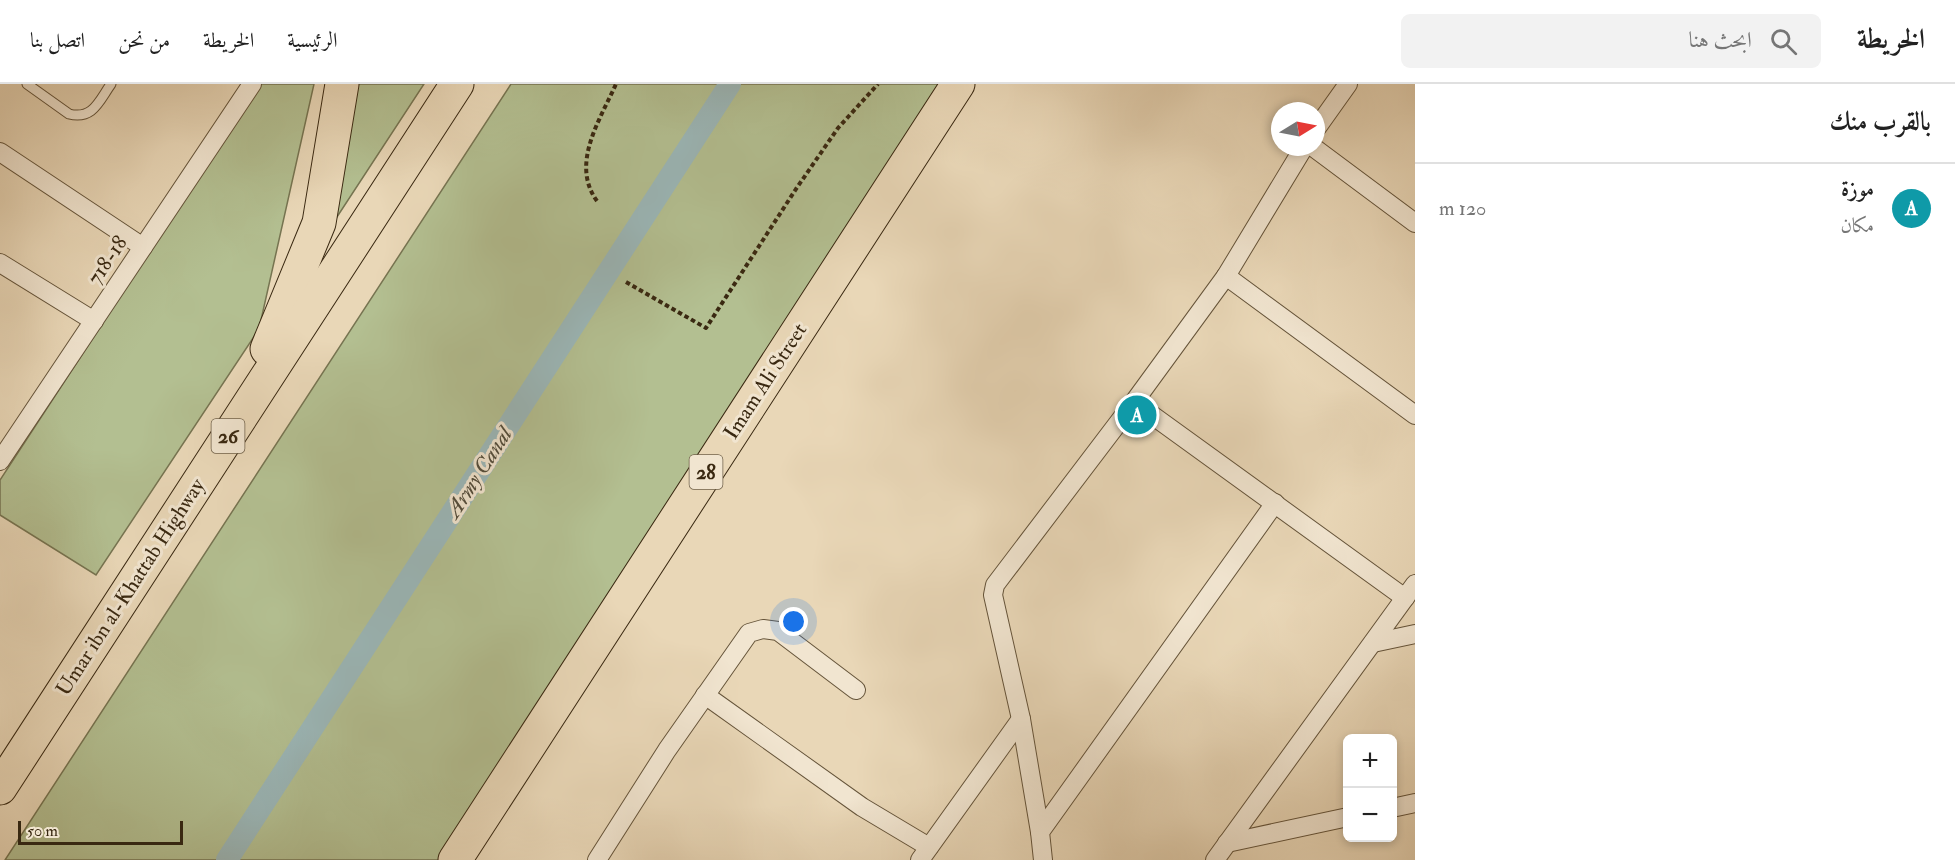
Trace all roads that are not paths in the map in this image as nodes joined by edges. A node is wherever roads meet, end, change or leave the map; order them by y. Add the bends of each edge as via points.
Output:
1 (27, 84) edge
2 (111, 84) edge
3 (252, 84) edge
4 (342, 84) edge
5 (457, 84) edge
6 (958, 84) edge
7 (1348, 84) edge
8 (1325, 116) edge
9 (0, 152) edge
10 (1299, 156) edge
11 (1325, 156) edge
12 (1415, 224) edge
13 (143, 247) junction
14 (0, 263) edge
15 (1226, 276) junction
16 (94, 321) junction
17 (1134, 402) junction
18 (1415, 415) edge
19 (236, 424) junction
20 (0, 461) edge
21 (1275, 503) junction
22 (1410, 591) edge
23 (1415, 634) edge
24 (1372, 643) junction
25 (855, 690) dead end
26 (705, 695) junction
27 (1021, 719) junction
28 (2, 783) edge
29 (1415, 803) edge
30 (1397, 807) edge
31 (1343, 818) edge
32 (1040, 832) junction
33 (1227, 843) junction
34 (925, 854) edge
35 (454, 860) edge
36 (597, 860) edge
37 (1043, 860) edge
38 (1215, 860) edge

1 - 2 lane via 77,116 92,112
3 - 13 street, 718-18
4 - 19 highway via 319,223
5 - 19 highway, Umar ibn al-Khattab Highway / 26
6 - 35 highway, Imam Ali Street / 28
7 - 8 street
9 - 13 street
10 - 15 street
11 - 12 street
13 - 16 street, 718-18
14 - 16 street
15 - 17 street
15 - 18 street
16 - 20 street, 718-18
17 - 21 street
17 - 27 street via 995,585 993,596
19 - 28 highway, Umar ibn al-Khattab Highway / 26
21 - 22 street
21 - 32 street
22 - 24 street
23 - 24 street
24 - 33 street
25 - 26 street via 778,631 763,629 749,633
26 - 34 street
26 - 36 street
27 - 32 street
27 - 34 street
29 - 30 street
31 - 33 street
32 - 37 street
33 - 38 street

